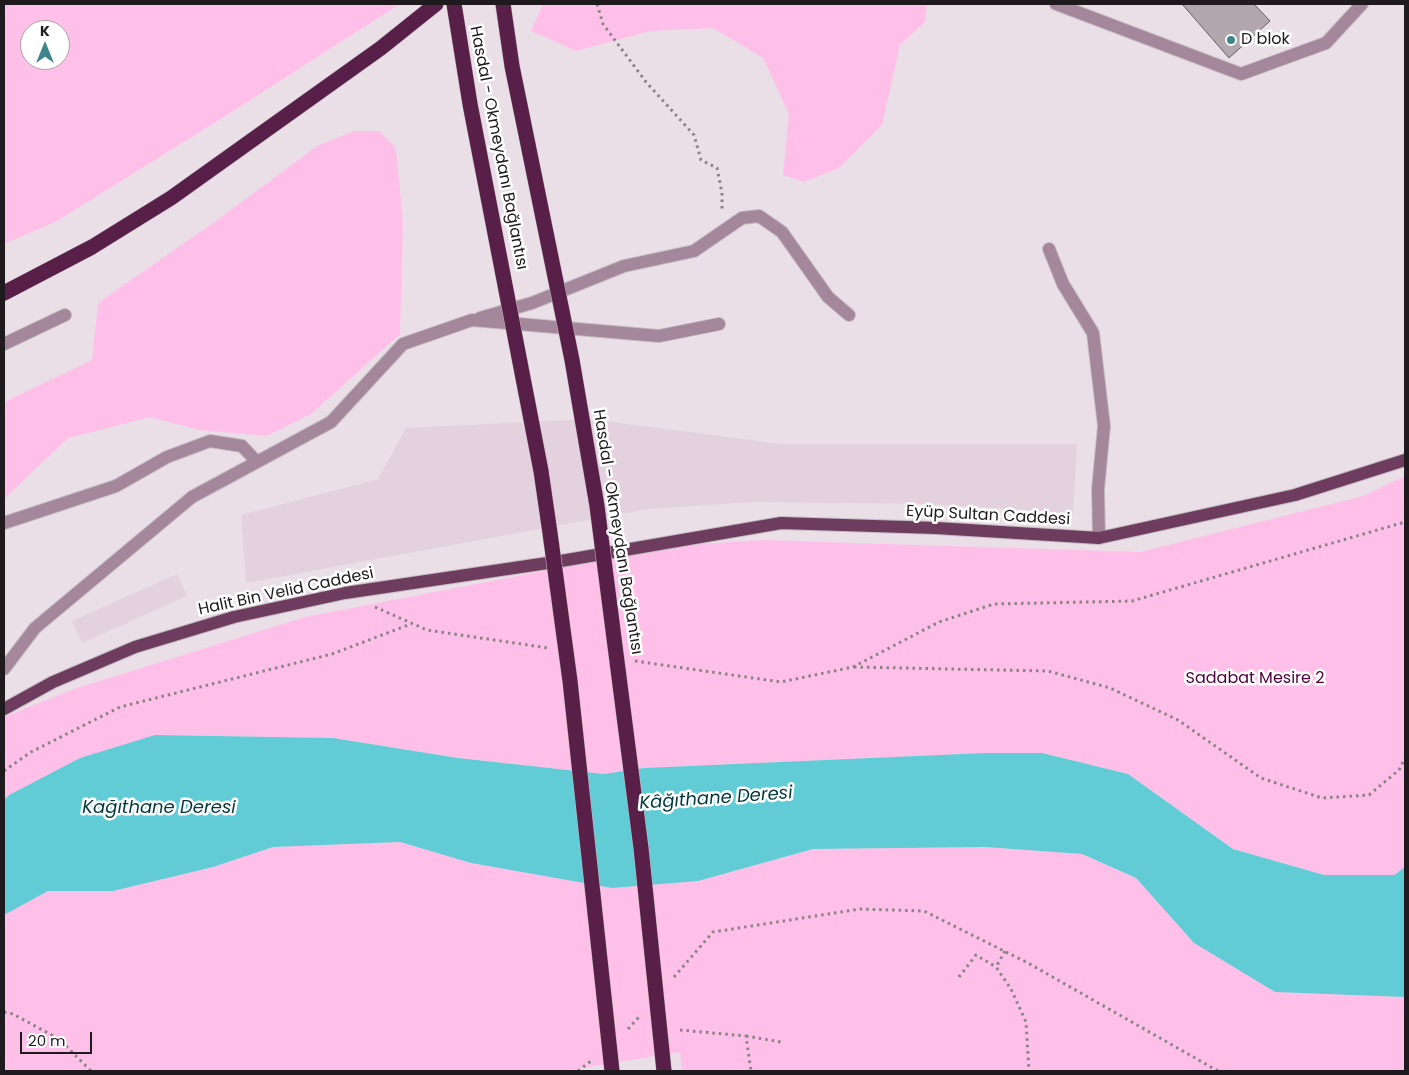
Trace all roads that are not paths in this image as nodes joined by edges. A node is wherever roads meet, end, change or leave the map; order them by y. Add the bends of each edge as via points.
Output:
1 (436, 4) edge
2 (454, 4) edge
3 (503, 4) edge
4 (1056, 4) edge
5 (1362, 4) edge
6 (1049, 249) dead end
7 (4, 293) edge
8 (64, 315) dead end
9 (849, 315) dead end
10 (472, 320) junction
11 (719, 324) dead end
12 (4, 344) edge
13 (1405, 460) edge
14 (256, 461) junction
15 (4, 523) edge
16 (1099, 538) junction
17 (561, 561) joint
18 (4, 669) edge
19 (4, 709) edge
20 (612, 1071) edge
21 (664, 1071) edge

1 - 7 highway via 365,60 171,198 92,247
2 - 20 highway, Hasdal - Okmeydanı Bağlantısı, bridge via 470,104 541,471 570,681
3 - 21 highway, Hasdal - Okmeydanı Bağlantısı, bridge via 512,66 572,360 597,506 640,838
4 - 5 street via 1241,74 1326,43
6 - 16 street via 1063,284 1093,333 1104,426 1098,488
8 - 12 street
9 - 10 street via 828,297 782,232 759,216 742,218 694,251 624,266 532,303
10 - 11 street via 658,336
10 - 14 street via 403,344 331,422
13 - 16 main road, Eyüp Sultan Caddesi via 1295,495
14 - 15 street via 242,446 210,441 167,457 116,486
14 - 18 street via 192,497 35,628
16 - 17 main road, Eyüp Sultan Caddesi via 781,523
17 - 19 main road, Halit Bin Velid Caddesi via 345,593 234,617 135,647 53,682

